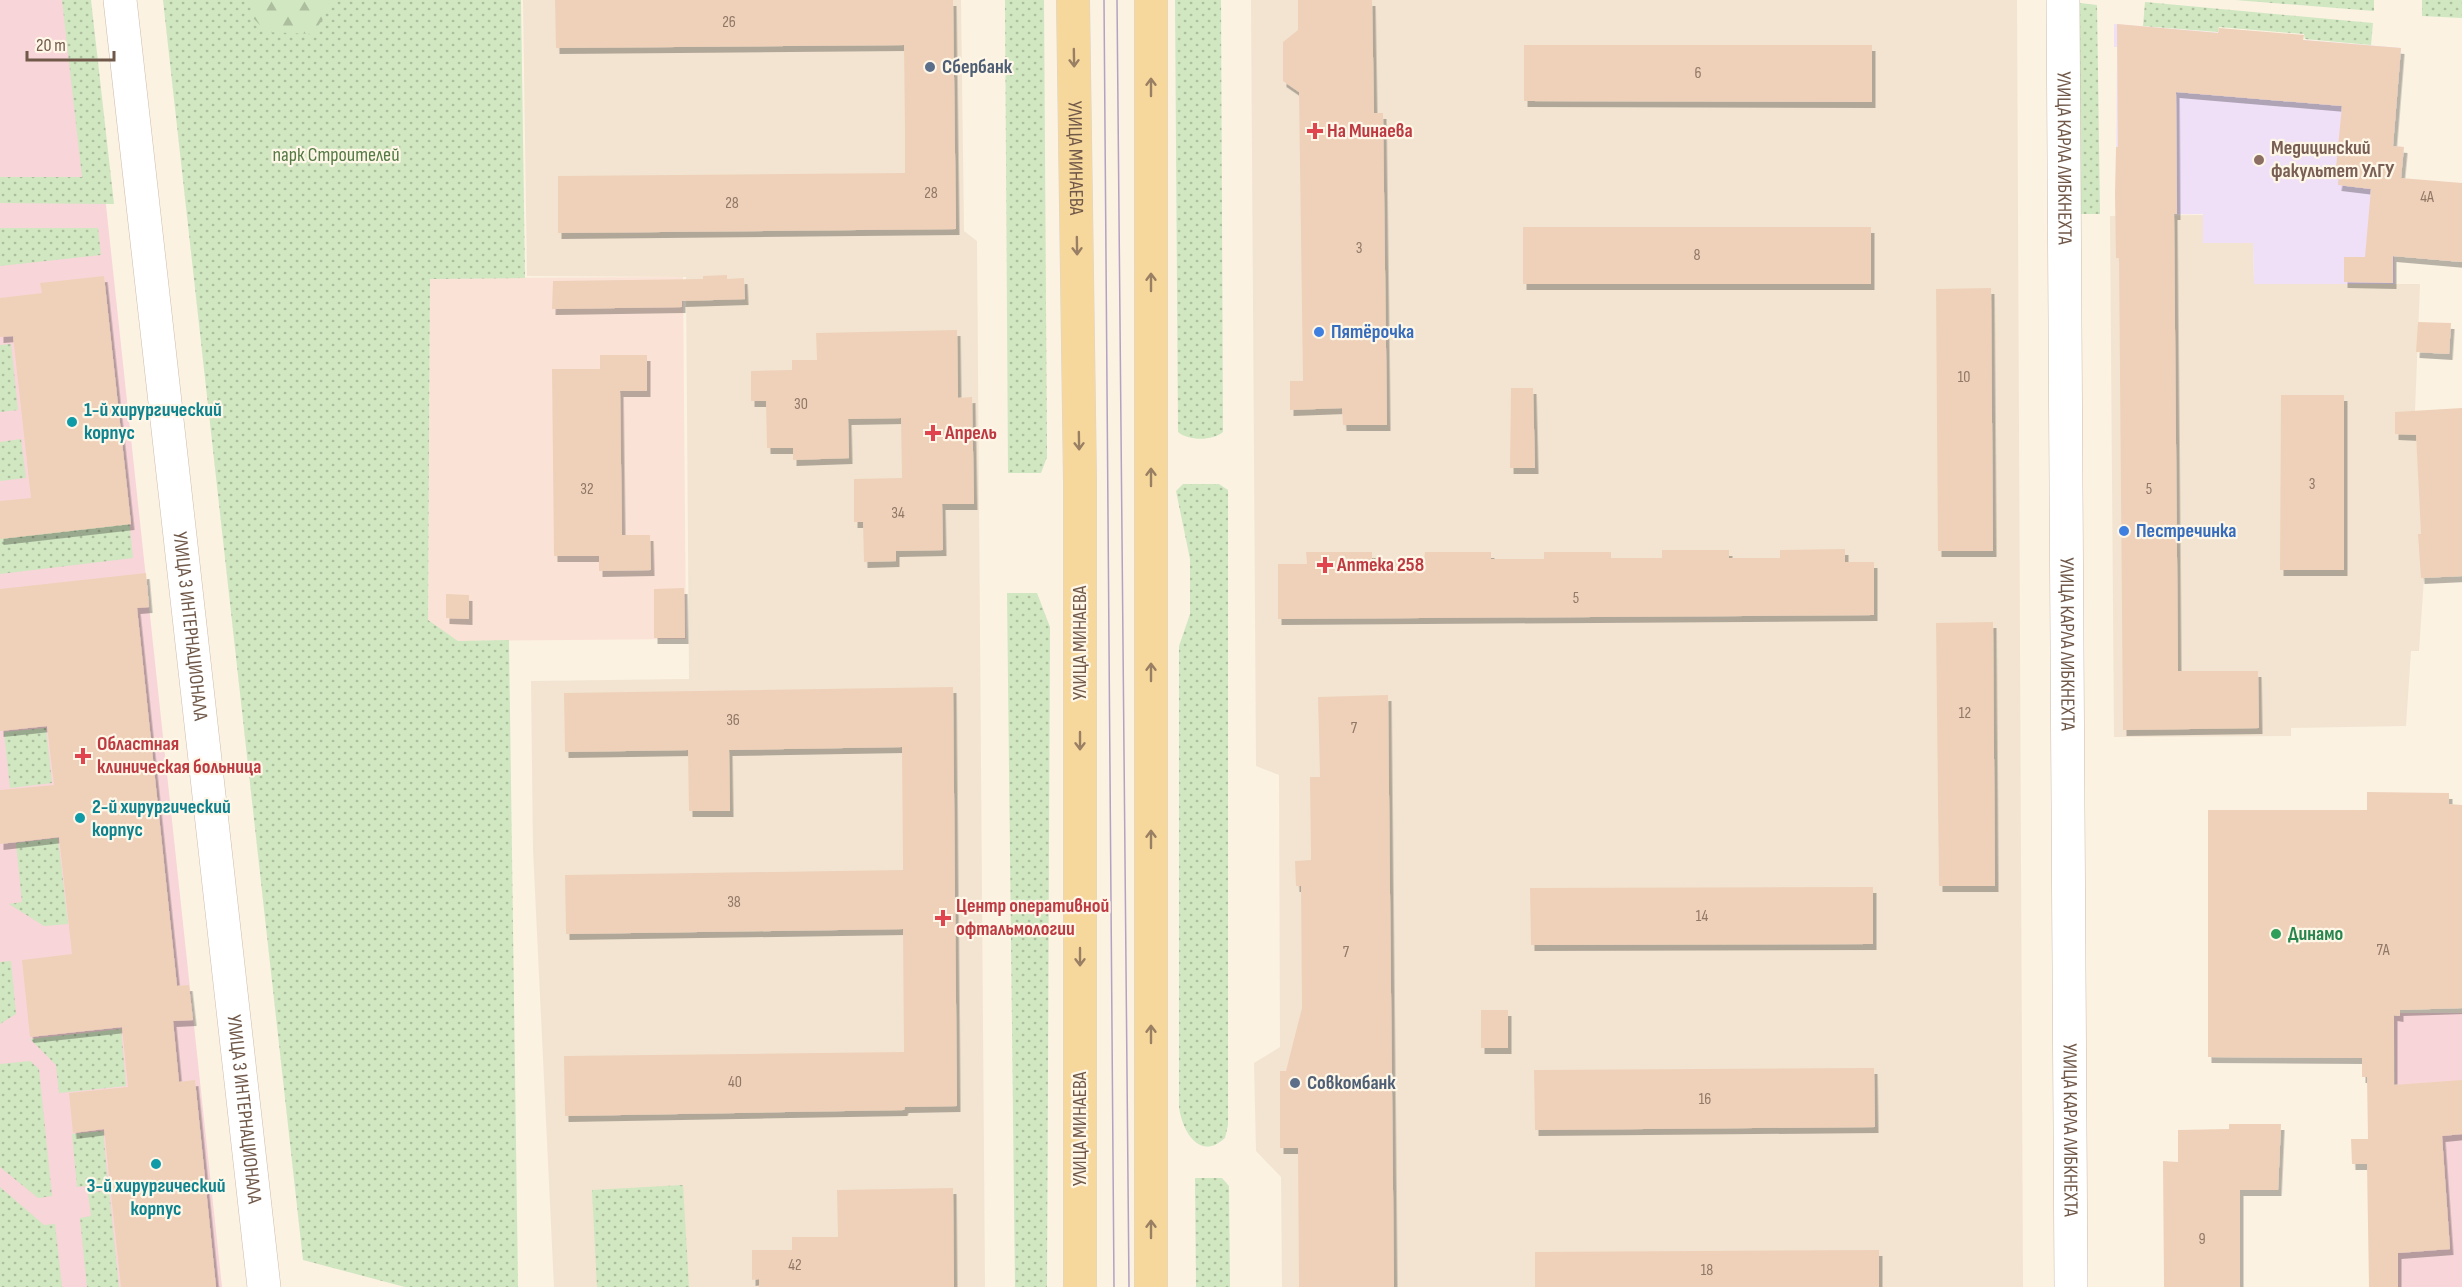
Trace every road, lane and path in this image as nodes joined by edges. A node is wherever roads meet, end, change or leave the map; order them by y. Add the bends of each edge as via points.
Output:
1 (120, 0) edge
2 (1073, 0) edge
3 (1151, 0) edge
4 (2063, 0) edge
5 (264, 1287) edge
6 (1080, 1287) edge
7 (1151, 1287) edge
8 (2072, 1287) edge

1 - 5 street, УЛИЦА 3 ИНТЕРНАЦИОНАЛА
2 -> 6 main road, УЛИЦА МИНАЕВА via 1080,481
7 -> 3 main road
4 - 8 street, УЛИЦА КАРЛА ЛИБКНЕХТА

